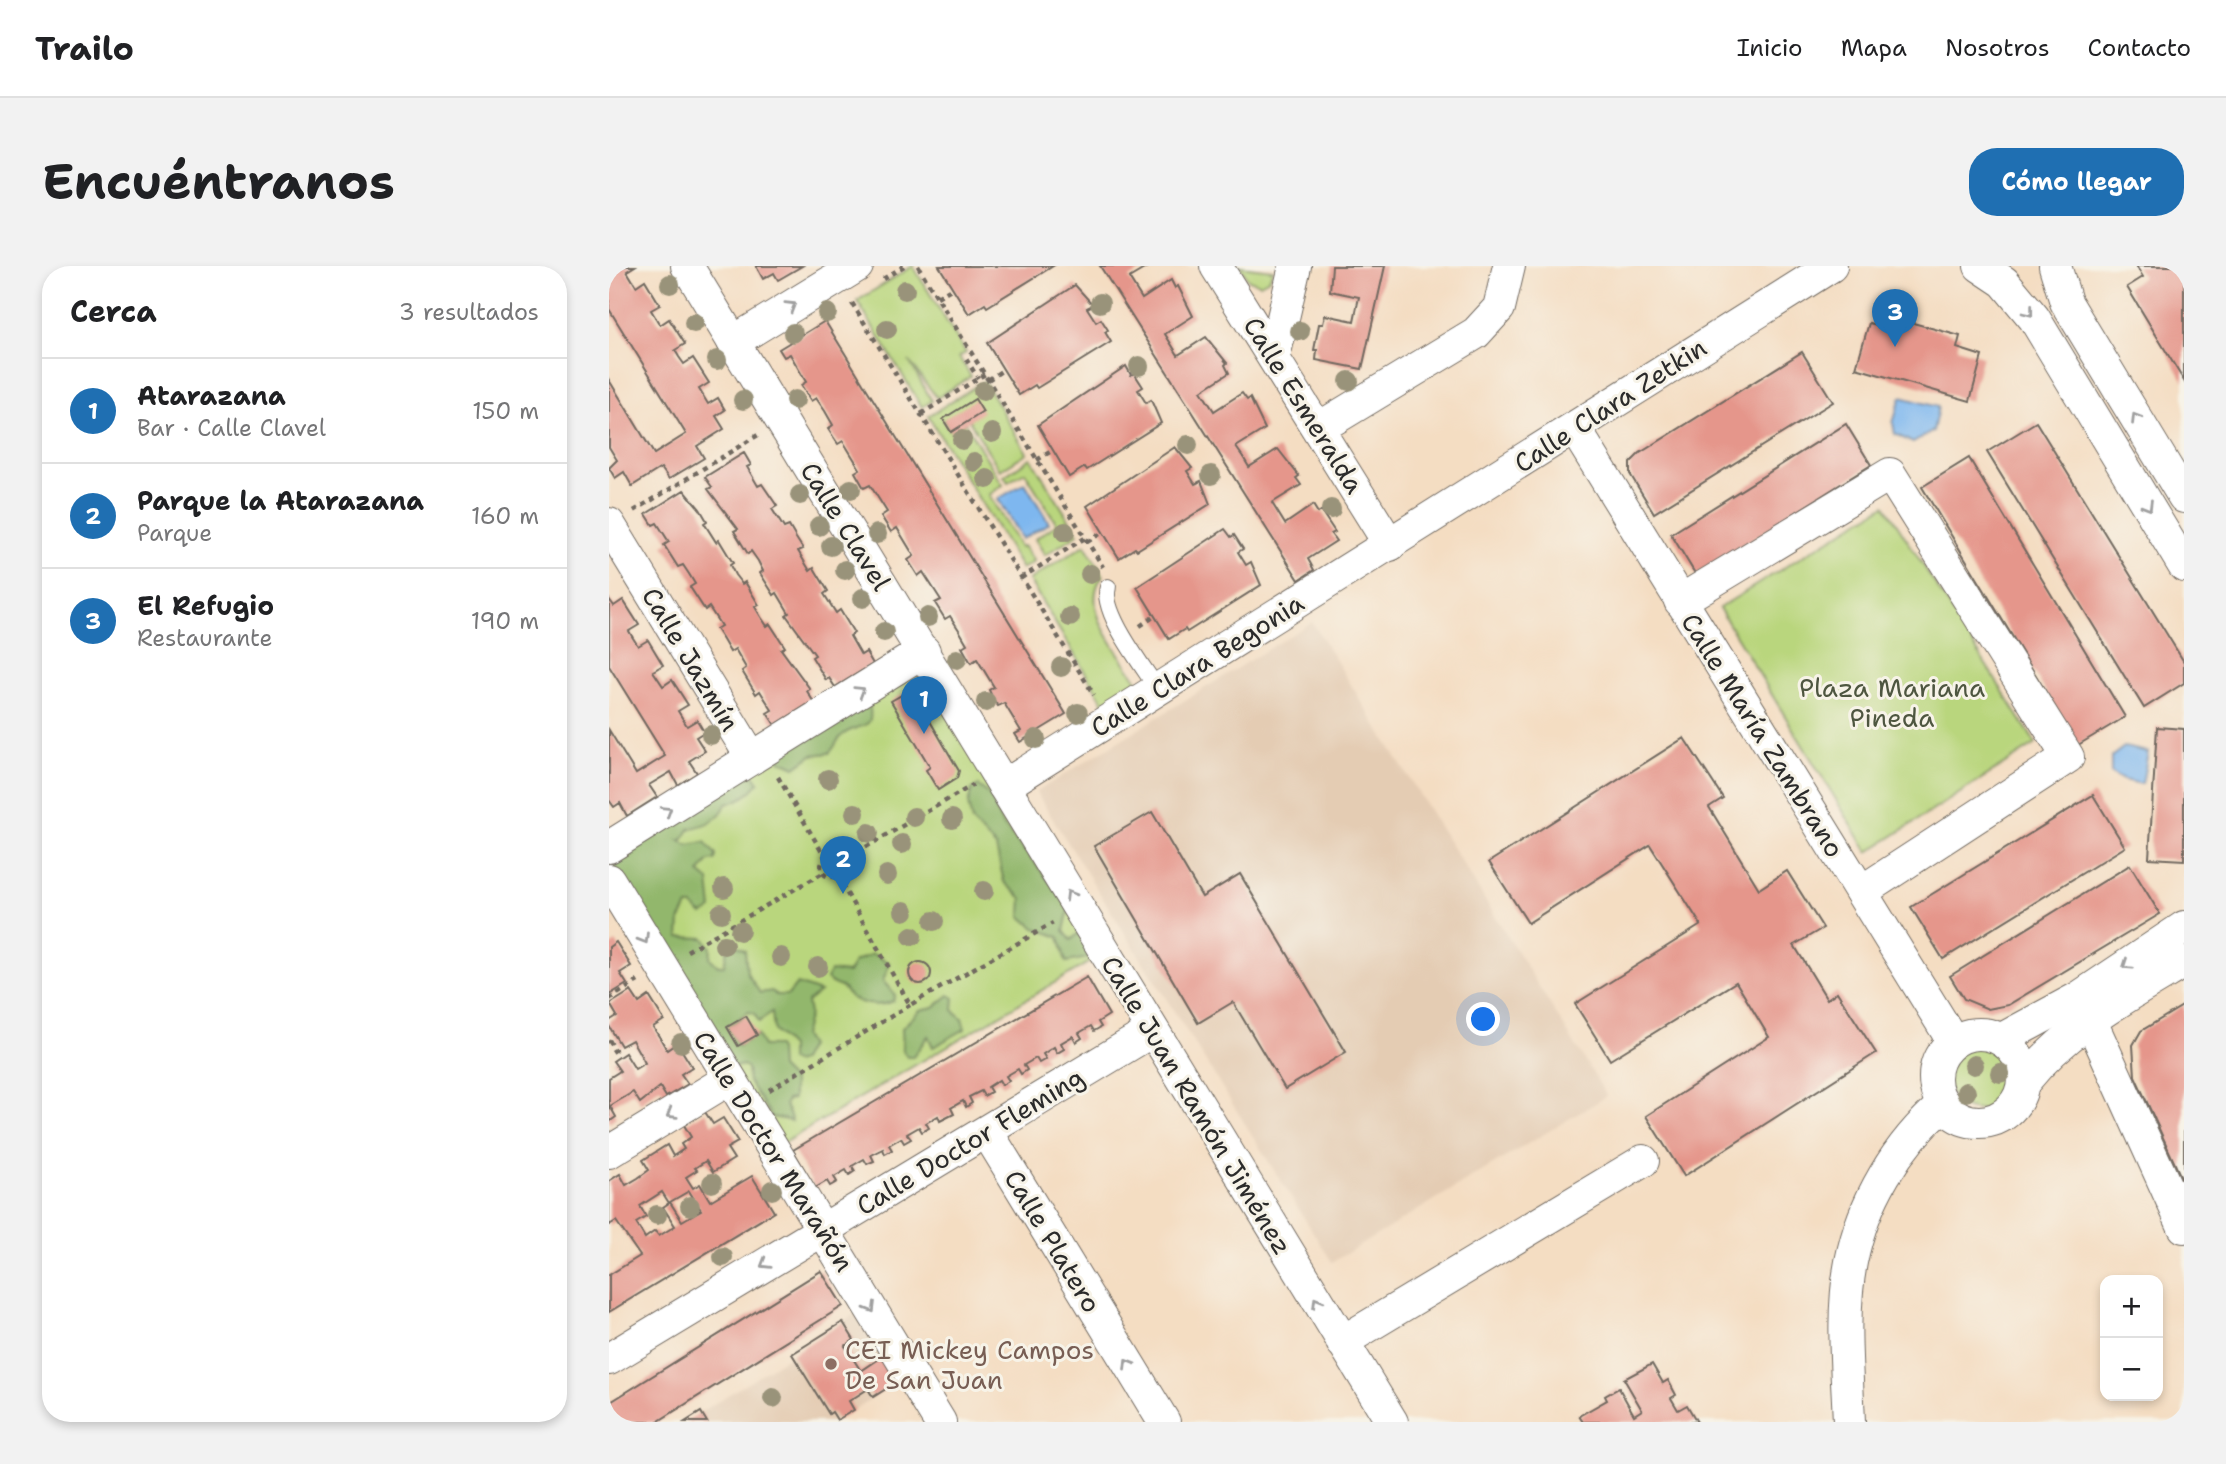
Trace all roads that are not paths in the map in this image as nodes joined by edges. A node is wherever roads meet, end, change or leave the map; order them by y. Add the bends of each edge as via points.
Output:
1 (687, 266) edge
2 (1216, 266) edge
3 (1295, 266) edge
4 (1509, 266) edge
5 (1831, 266) edge
6 (1980, 266) edge
7 (2055, 266) edge
8 (865, 276) edge
9 (733, 342) junction
10 (1274, 357) junction
11 (1319, 428) junction
12 (1575, 429) junction
13 (2184, 498) edge
14 (609, 525) edge
15 (1390, 545) junction
16 (2184, 566) edge
17 (1108, 580) road end
18 (1680, 601) junction
19 (924, 651) junction
20 (1158, 690) junction
21 (758, 755) junction
22 (1000, 779) junction
23 (609, 847) edge
24 (609, 880) edge
25 (1861, 892) junction
26 (2184, 927) edge
27 (2184, 962) edge
28 (2090, 1019) junction
29 (1152, 1031) junction
30 (2002, 1039) junction
31 (1953, 1041) junction
32 (2024, 1082) junction
33 (737, 1092) junction
34 (1944, 1104) junction
35 (986, 1132) junction
36 (609, 1152) edge
37 (1643, 1161) dead end
38 (2184, 1227) edge
39 (823, 1228) junction
40 (1342, 1342) junction
41 (609, 1359) edge
42 (940, 1422) edge
43 (1164, 1422) edge
44 (1392, 1422) edge
45 (1849, 1422) edge

1 - 9 street, Calle Clavel
2 - 10 street, Calle Esmeralda
3 - 10 street
4 - 11 street via 1499,308 1476,333
5 - 12 street, Calle Clara Zetkin
6 -> 16 street via 2004,282 2034,318
13 -> 7 street via 2066,302
9 -> 8 street
9 - 19 street, Calle Clavel
10 - 11 street, Calle Esmeralda
11 - 15 street, Calle Esmeralda
12 - 15 street, Calle Clara Zetkin
12 - 18 street, Calle María Zambrano
14 - 21 street, Calle Jazmín
15 - 20 street, Calle Clara Begonia
17 - 20 lane via 1106,599 1112,615
18 - 25 street, Calle María Zambrano
18 - 25 street via 1890,474 2068,757
21 -> 19 street
19 - 22 street, Calle Clavel
20 - 22 street, Calle Clara Begonia
23 -> 21 street
29 -> 22 street, Calle Juan Ramón Jiménez
24 -> 33 street, Calle Doctor Marañón
25 - 31 street, Calle María Zambrano
26 -> 30 street via 2078,998
27 - 28 street
28 - 32 street via 2045,1055
28 - 38 street
29 - 35 street, Calle Doctor Fleming
40 -> 29 street, Calle Juan Ramón Jiménez
30 - 31 street via 1977,1033
30 - 32 street via 2019,1058
31 - 34 street via 1935,1070
32 - 34 street via 2013,1106 1991,1121 1965,1120
33 -> 36 street
33 - 39 street, Calle Doctor Marañón
34 - 45 street via 1900,1147 1872,1200 1851,1262 1845,1341
35 - 39 street, Calle Doctor Fleming
43 -> 35 street, Calle Platero
37 - 40 street
39 -> 41 street, Calle Doctor Fleming
39 -> 42 street, Calle Doctor Marañón
40 - 44 street, Calle Juan Ramón Jiménez

